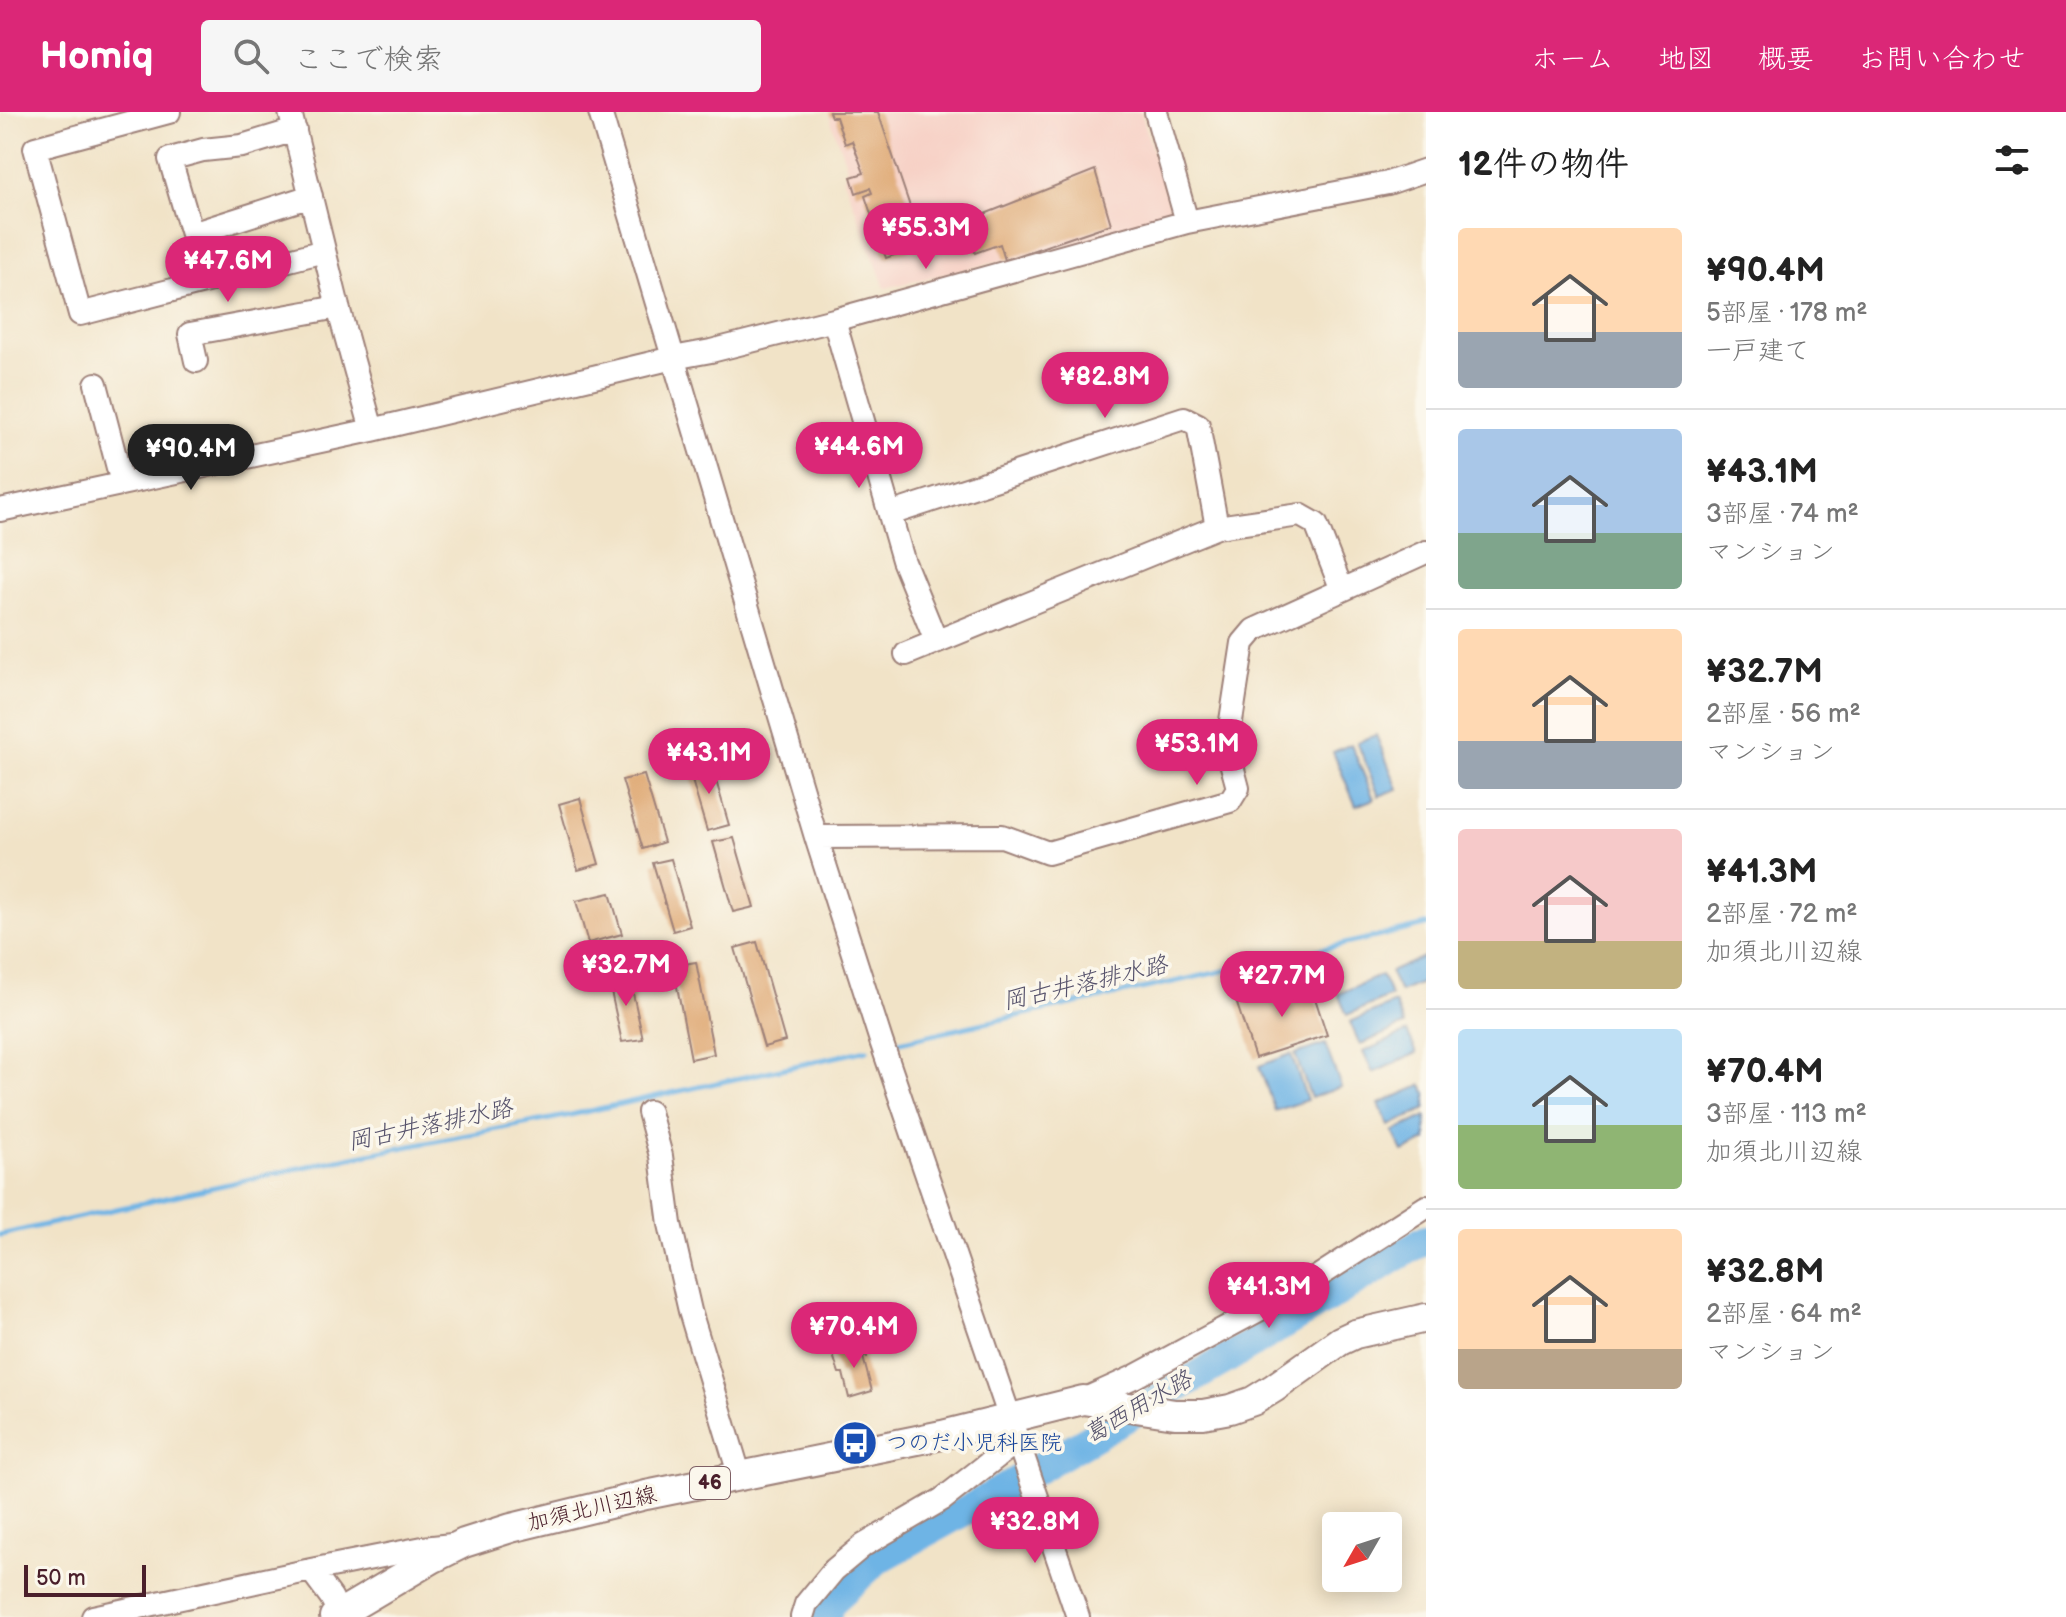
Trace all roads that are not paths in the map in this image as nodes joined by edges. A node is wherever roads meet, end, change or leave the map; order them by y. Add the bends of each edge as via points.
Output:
1 (169, 112) edge
2 (600, 112) edge
3 (1156, 112) edge
4 (292, 121) edge
5 (1426, 170) edge
6 (311, 196) junction
7 (1187, 222) junction
8 (324, 251) junction
9 (338, 307) junction
10 (834, 320) junction
11 (673, 358) junction
12 (196, 361) dead end
13 (96, 384) dead end
14 (372, 430) junction
15 (122, 483) junction
16 (0, 510) edge
17 (890, 514) junction
18 (1217, 527) junction
19 (1426, 552) edge
20 (1342, 590) junction
21 (936, 641) junction
22 (906, 654) dead end
23 (816, 837) junction
24 (649, 1112) dead end
25 (1426, 1207) edge
26 (1426, 1318) edge
27 (1093, 1402) junction
28 (1014, 1430) junction
29 (740, 1477) junction
30 (464, 1543) junction
31 (311, 1570) junction
32 (336, 1615) edge
33 (93, 1617) edge
34 (802, 1617) edge
35 (1078, 1617) edge

1 - 8 street via 35,148 80,314
2 - 11 street
3 - 7 street
4 - 6 street
4 - 6 street via 242,146 170,159 192,234
5 - 7 street via 1388,183
6 - 8 street
7 - 10 street
8 - 9 street
9 - 12 street via 190,334
9 - 14 street
10 - 11 street
10 - 17 street
11 - 14 street
11 - 23 street
13 - 15 street
14 - 15 street
15 - 16 street
17 - 18 street via 1184,418 1198,425
17 - 21 street
18 - 20 street via 1300,515 1316,524
18 - 21 street
19 - 20 street
20 - 23 street via 1254,630 1243,643 1227,747 1238,788 1230,801 1048,853 1002,836
21 - 22 street
23 - 28 street
24 - 29 street via 690,1311
25 - 27 street via 1305,1285
26 - 27 main road, 46 via 1355,1334 1253,1401 1217,1412 1175,1414
27 - 28 main road, 加須北川辺線 / 46
28 - 29 main road, 加須北川辺線 / 46
28 - 34 street via 951,1494 864,1545 834,1570 806,1604
28 - 35 street
29 - 30 main road, 加須北川辺線 / 46 via 646,1495
30 - 31 street
30 - 32 main road, 加須北川辺線 / 46
31 - 32 street via 331,1597
31 - 33 street

